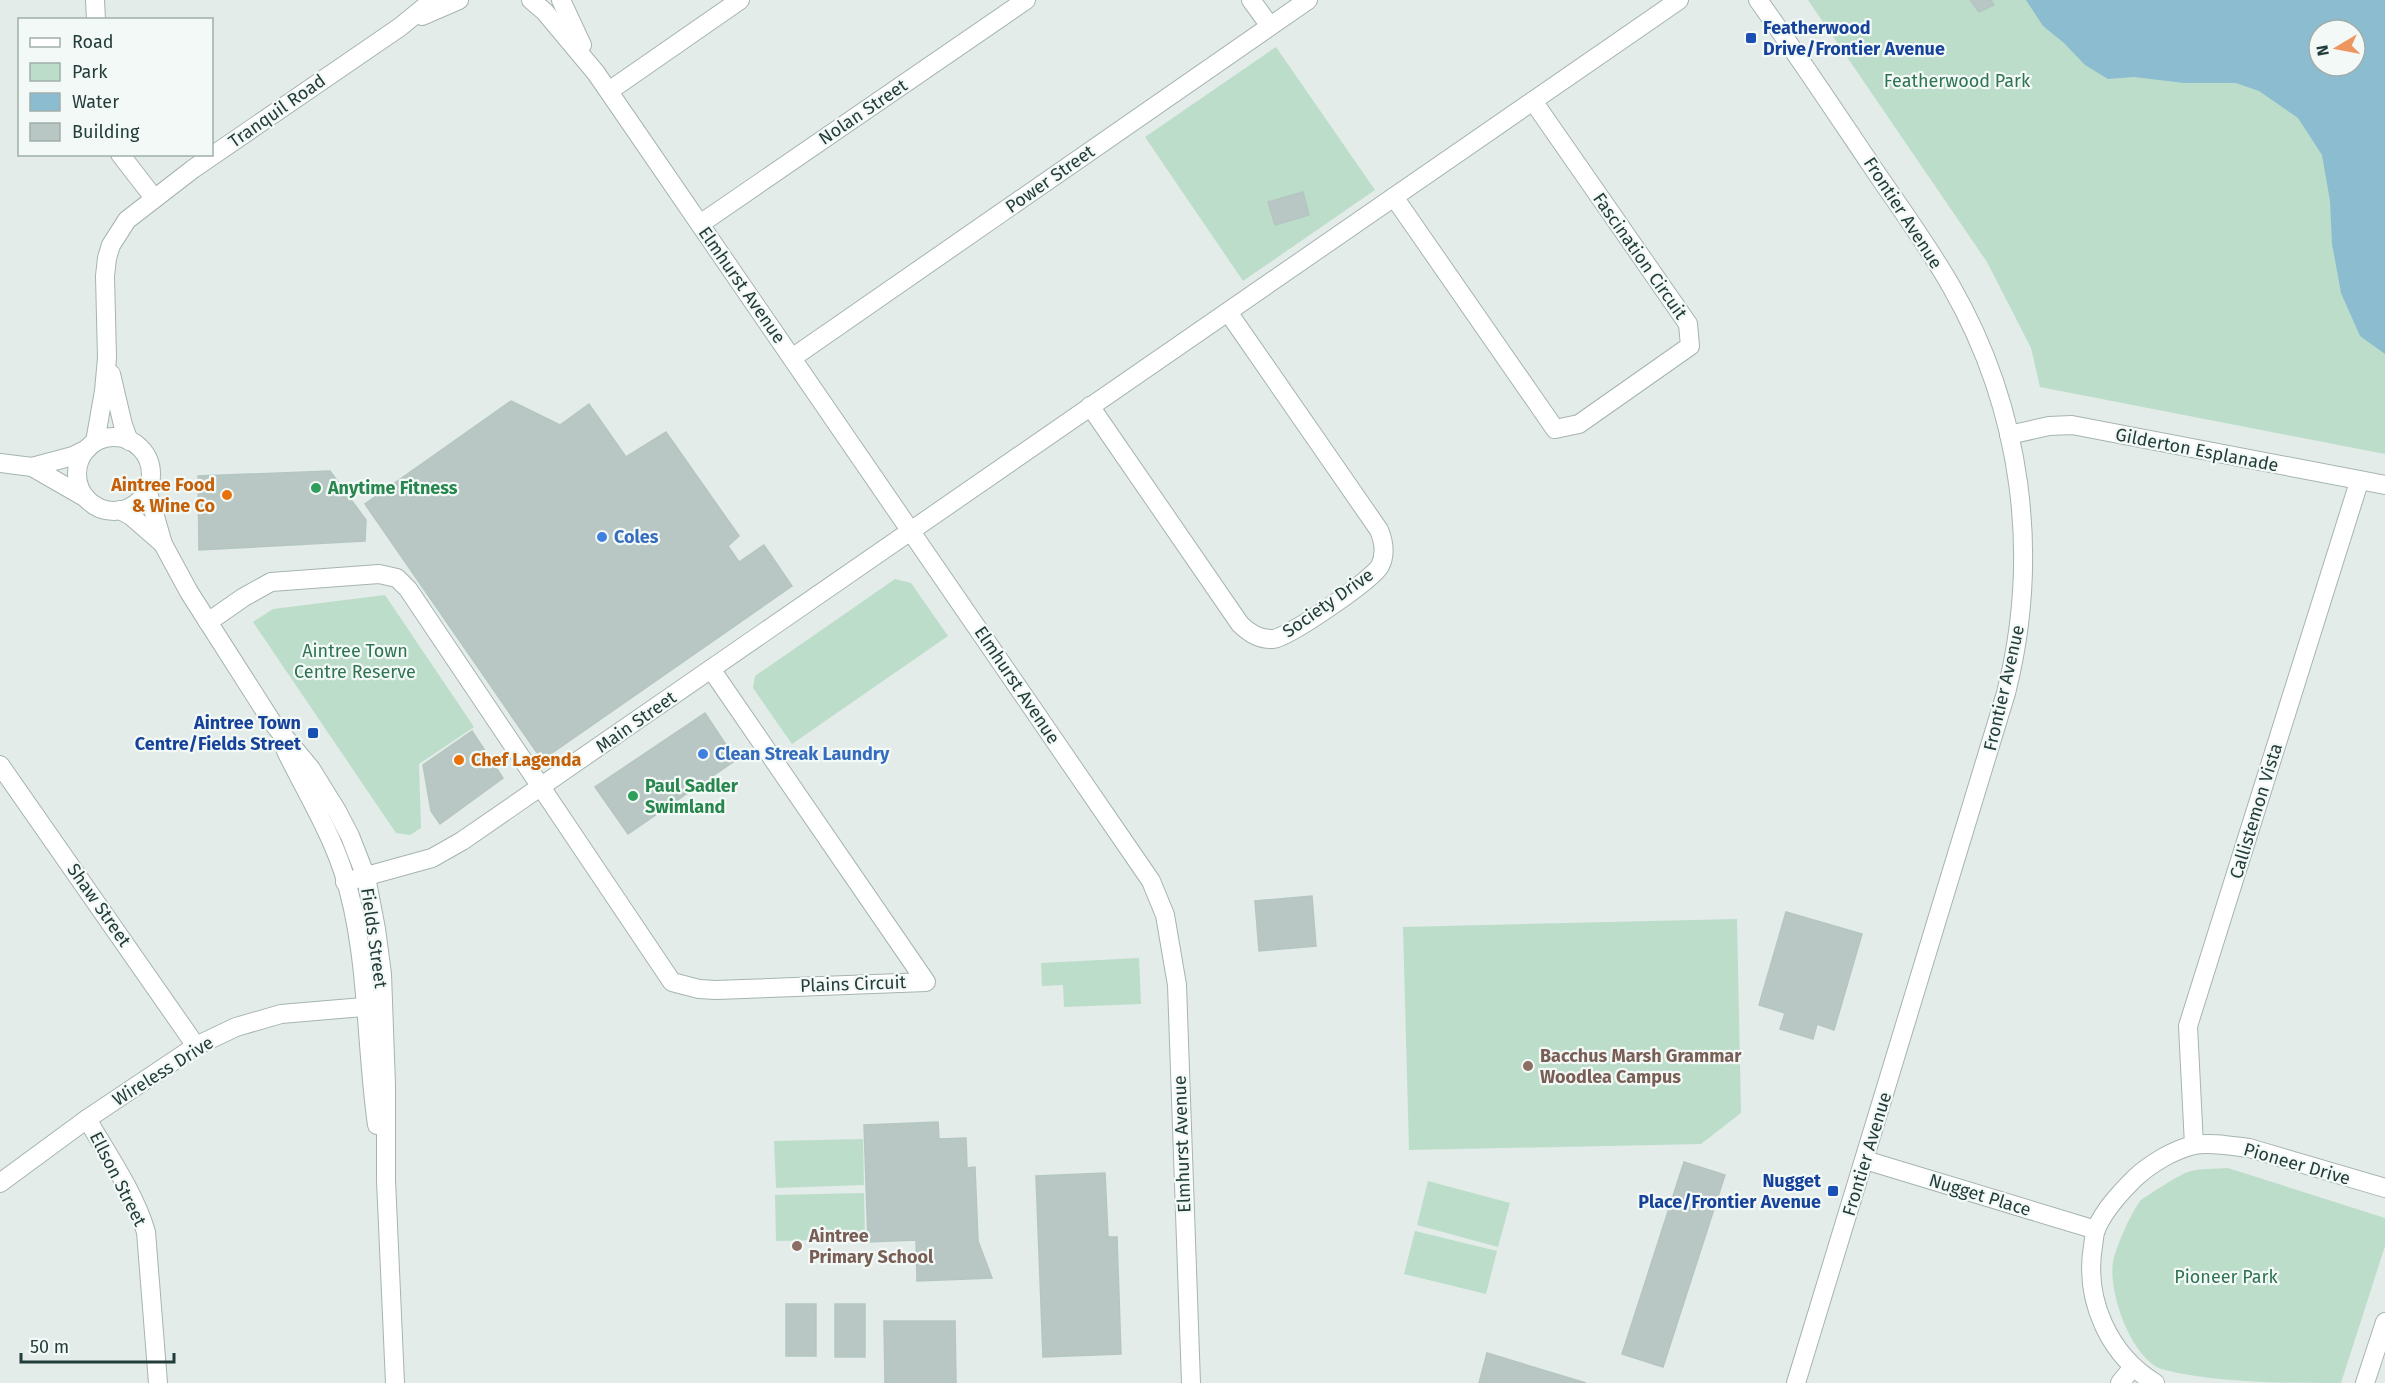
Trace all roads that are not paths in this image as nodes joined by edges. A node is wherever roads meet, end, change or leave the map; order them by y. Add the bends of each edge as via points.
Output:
1 (95, 0) edge
2 (433, 0) edge
3 (459, 0) edge
4 (531, 0) edge
5 (561, 0) edge
6 (740, 0) edge
7 (1026, 0) edge
8 (1251, 0) edge
9 (1308, 0) edge
10 (1679, 0) edge
11 (1758, 0) edge
12 (96, 18) edge
13 (1270, 26) junction
14 (400, 27) junction
15 (596, 73) junction
16 (609, 91) junction
17 (1533, 101) junction
18 (122, 156) edge
19 (1394, 197) junction
20 (154, 198) junction
21 (700, 224) junction
22 (1228, 312) junction
23 (107, 358) junction
24 (792, 358) junction
25 (1090, 406) junction
26 (2009, 435) junction
27 (129, 441) junction
28 (91, 446) junction
29 (0, 463) edge
30 (32, 467) junction
31 (2359, 482) junction
32 (2385, 485) edge
33 (147, 489) junction
34 (86, 498) junction
35 (120, 510) junction
36 (911, 530) junction
37 (163, 544) junction
38 (208, 622) junction
39 (711, 669) junction
40 (272, 722) junction
41 (0, 765) edge
42 (542, 788) junction
43 (366, 877) junction
44 (345, 882) junction
45 (374, 1006) junction
46 (196, 1046) junction
47 (87, 1119) junction
48 (2194, 1145) junction
49 (1865, 1160) junction
50 (2, 1178) edge
51 (2385, 1188) edge
52 (2096, 1230) junction
53 (2385, 1322) edge
54 (2133, 1367) junction
55 (158, 1383) edge
56 (395, 1383) edge
57 (1191, 1383) edge
58 (1796, 1383) edge
59 (2120, 1383) edge
60 (2155, 1383) edge
61 (2365, 1383) edge

1 - 12 street
2 - 14 street, Tranquil Road
3 - 14 street, Tranquil Road
4 - 15 street, Elmhurst Avenue
5 - 15 street, Elmhurst Avenue
6 - 16 street
7 - 21 street, Nolan Street
8 - 13 street
9 - 13 street, Power Street
10 - 17 street, Main Street
11 - 26 street, Frontier Avenue via 1950,286 1991,374
13 - 24 street, Power Street
14 - 20 street, Tranquil Road
15 - 16 street, Elmhurst Avenue
16 - 21 street, Elmhurst Avenue
17 - 19 street, Main Street
17 - 19 street, Fascination Circuit via 1688,324 1690,346 1579,424 1555,429
18 - 20 street
19 - 22 street, Main Street
20 - 23 street, Tranquil Road via 127,220 111,245 105,276
21 - 24 street, Elmhurst Avenue
22 - 25 street, Main Street
22 - 25 street, Society Drive via 1379,530 1383,556 1370,579 1283,637 1265,639 1251,634 1240,624
23 - 27 street, Tranquil Road
23 - 28 street, Tranquil Road
24 - 36 street, Elmhurst Avenue
25 - 36 street, Main Street
26 - 31 street, Gilderton Esplanade via 2072,425
26 - 49 street, Frontier Avenue via 2024,540 2024,585 2016,654 1995,735
27 - 28 street via 115,437
27 - 33 street via 147,459
28 - 30 street via 73,456
28 - 34 street via 78,467 77,478
29 - 30 street
30 - 34 street
31 - 32 street, Gilderton Esplanade
31 - 48 street, Callistemon Vista via 2188,1026
33 - 35 street via 134,505
33 - 37 street, Fields Street
34 - 35 street via 103,509
35 - 37 street, Fields Street
36 - 39 street, Main Street
36 - 57 street, Elmhurst Avenue via 1151,881 1165,915 1177,985
37 - 38 street, Fields Street
38 - 40 street, Fields Street
38 - 42 street via 271,582 379,574 397,578
39 - 42 street, Main Street
39 - 42 street, Plains Circuit via 926,982 716,990 672,982
40 - 43 street, Fields Street via 337,811
40 - 44 street, Fields Street via 327,834
41 - 46 street, Shaw Street
42 - 43 street, Main Street via 432,858
43 - 44 street, Main Street
43 - 45 street, Fields Street via 376,929
44 - 45 street, Fields Street
45 - 46 street, Wireless Drive via 280,1014 236,1027
45 - 56 street, Fields Street via 386,1085
46 - 47 street, Wireless Drive
47 - 50 street, Wireless Drive
47 - 55 street, Ellson Street via 113,1162 146,1232
48 - 51 street, Pioneer Drive via 2249,1148
48 - 52 street, Pioneer Drive via 2148,1166 2109,1206
49 - 52 street, Nugget Place
49 - 58 street, Frontier Avenue
52 - 54 street, Pioneer Drive via 2090,1262 2100,1321
53 - 61 street
54 - 59 street
54 - 60 street, Pioneer Drive

